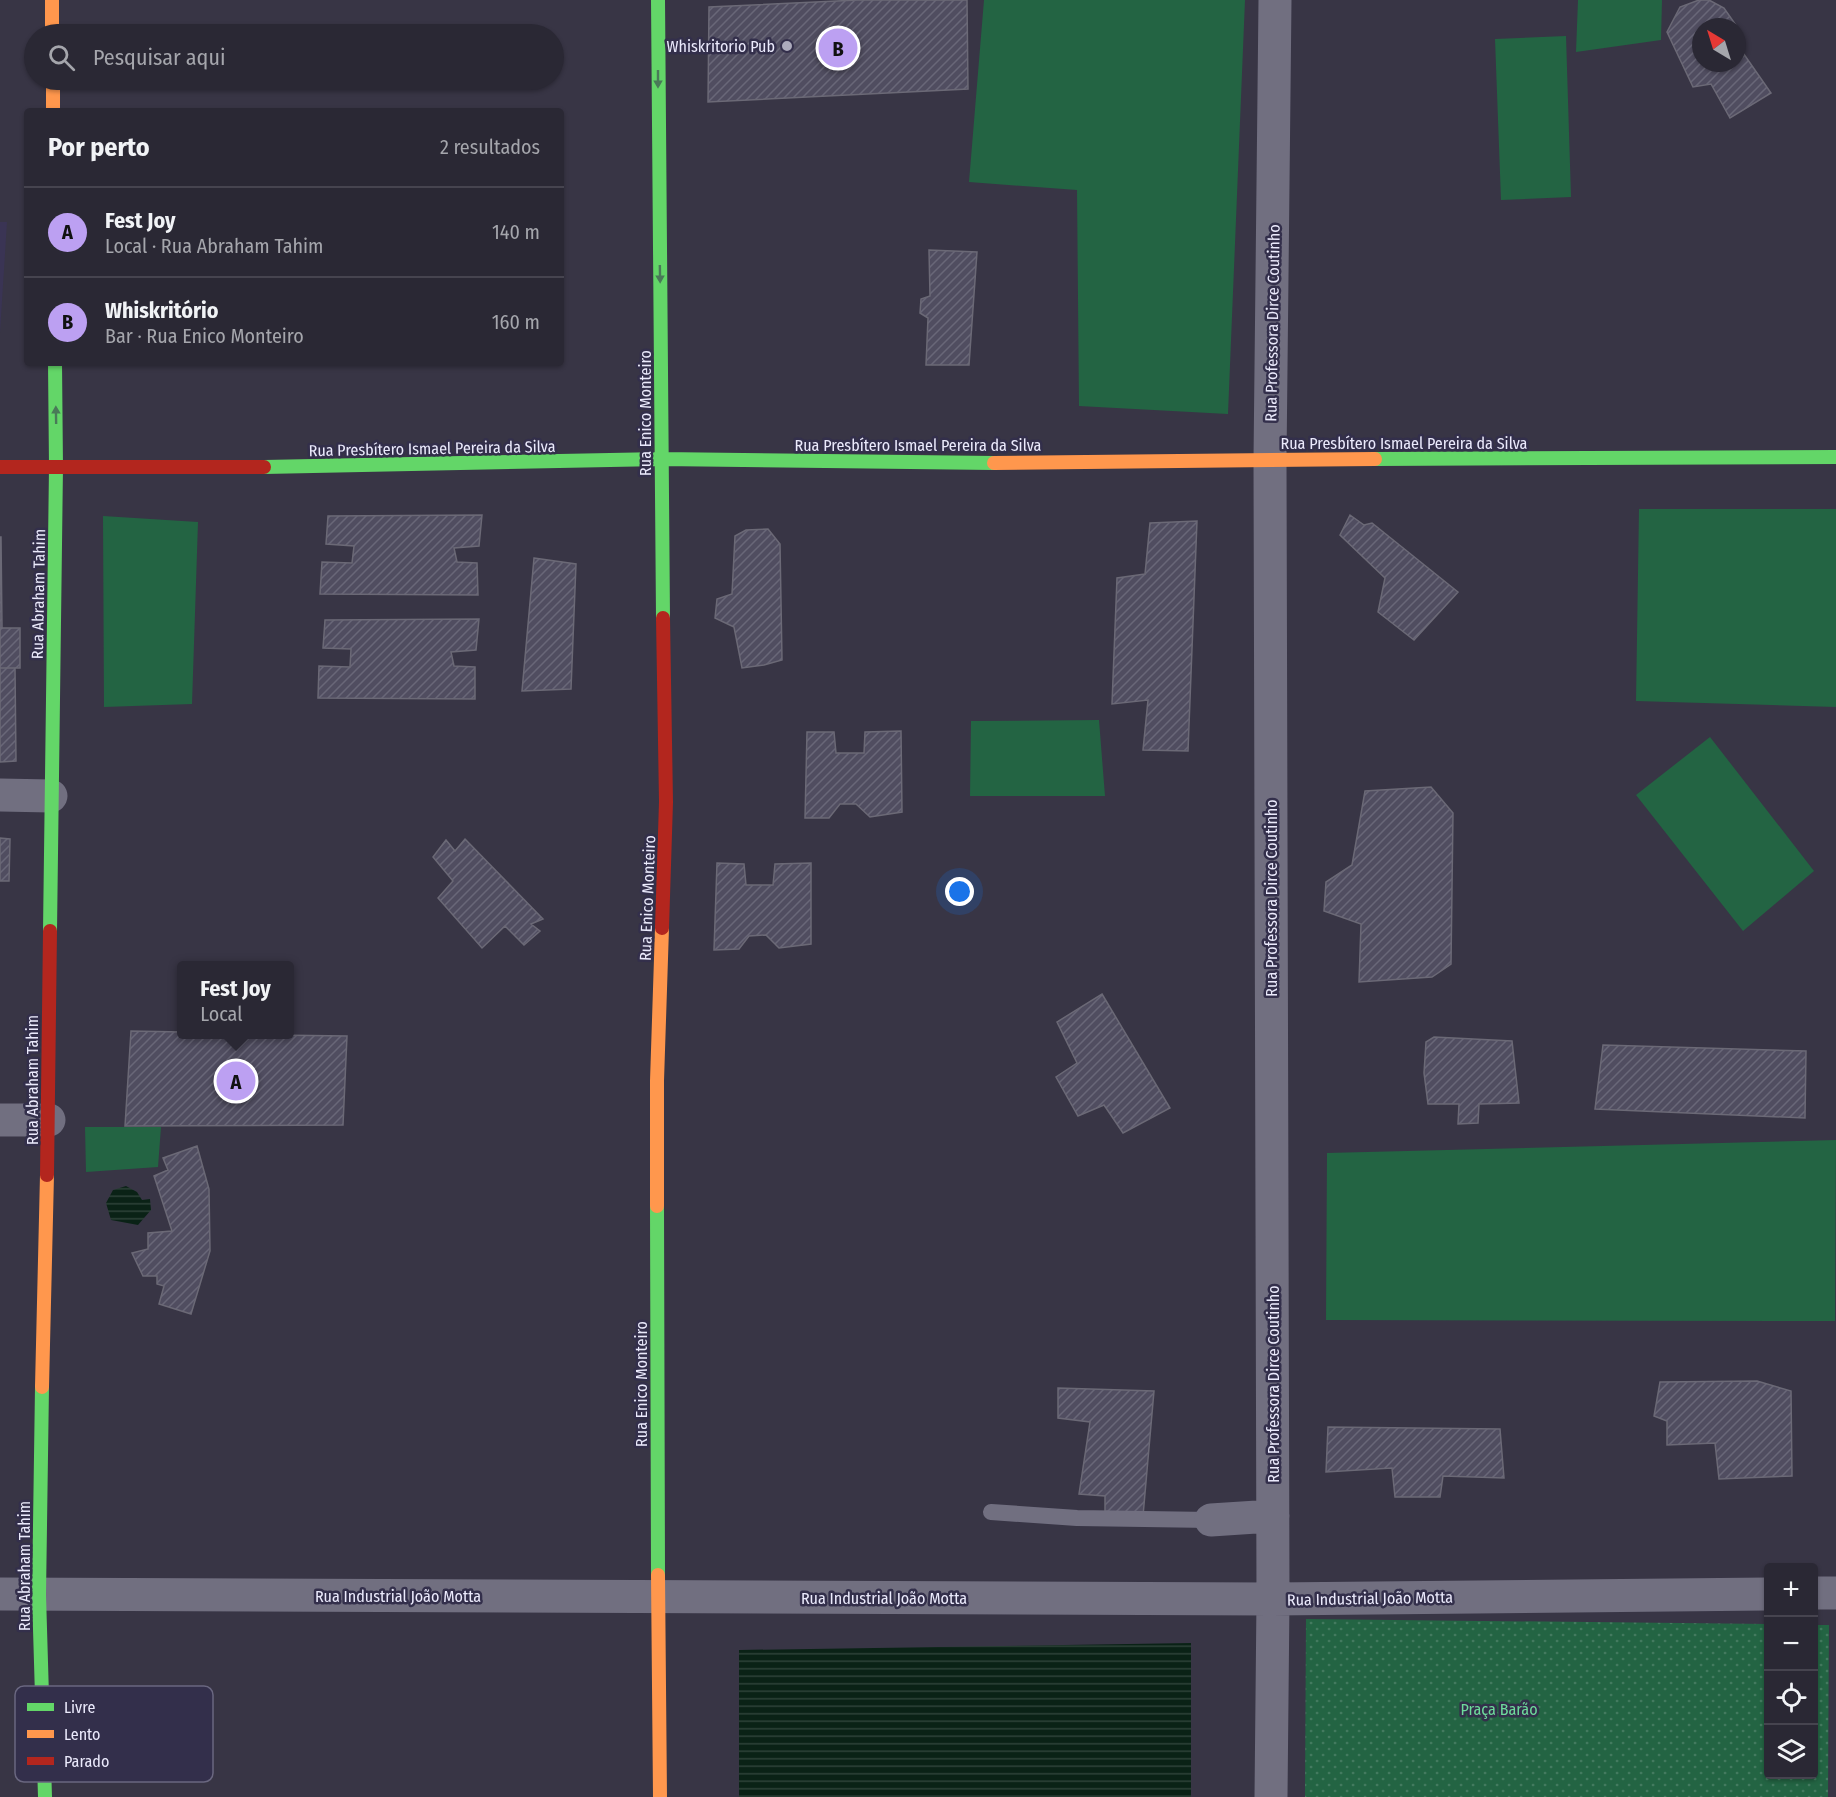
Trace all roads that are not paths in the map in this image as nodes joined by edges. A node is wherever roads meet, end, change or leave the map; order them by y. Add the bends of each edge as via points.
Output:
1 (52, 0) edge
2 (658, 0) edge
3 (1275, 0) edge
4 (52, 24) edge
5 (53, 90) edge
6 (53, 108) edge
7 (55, 366) edge
8 (1836, 457) edge
9 (661, 459) junction
10 (1270, 460) junction
11 (0, 467) edge
12 (56, 467) junction
13 (0, 795) edge
14 (51, 795) junction
15 (0, 1120) edge
16 (49, 1120) junction
17 (991, 1512) dead end
18 (1273, 1516) junction
19 (1211, 1520) joint
20 (1818, 1593) edge
21 (1836, 1593) edge
22 (0, 1594) edge
23 (1764, 1594) edge
24 (39, 1595) junction
25 (658, 1597) junction
26 (1273, 1599) junction
27 (42, 1686) edge
28 (45, 1782) edge
29 (45, 1797) edge
30 (660, 1797) edge
31 (1271, 1797) edge

1 - 4 street
2 -> 9 street, Rua Enico Monteiro
3 - 10 street, Rua Professora Dirce Coutinho
5 - 6 street
12 -> 7 street, Rua Abraham Tahim
8 - 10 street, Rua Presbítero Ismael Pereira da Silva
9 - 10 street, Rua Presbítero Ismael Pereira da Silva via 999,463
9 - 12 street, Rua Presbítero Ismael Pereira da Silva via 288,467
9 - 25 street, Rua Enico Monteiro via 666,802 657,1081
10 - 18 street, Rua Professora Dirce Coutinho
11 - 12 street, Rua Presbítero Ismael Pereira da Silva
12 - 14 street, Rua Abraham Tahim
13 - 14 street
14 - 16 street, Rua Abraham Tahim
15 - 16 street
16 - 24 street, Rua Abraham Tahim
17 - 19 lane
18 - 19 street
18 - 26 street, Rua Professora Dirce Coutinho
20 - 21 street
22 - 24 street, Rua Industrial João Motta
23 - 26 street, Rua Industrial João Motta
24 - 25 street, Rua Industrial João Motta
24 - 27 street, Rua Abraham Tahim
25 - 26 street, Rua Industrial João Motta
25 - 30 street, Rua Enico Monteiro
26 - 31 street, Rua Professora Dirce Coutinho
28 - 29 street, Rua Abraham Tahim

